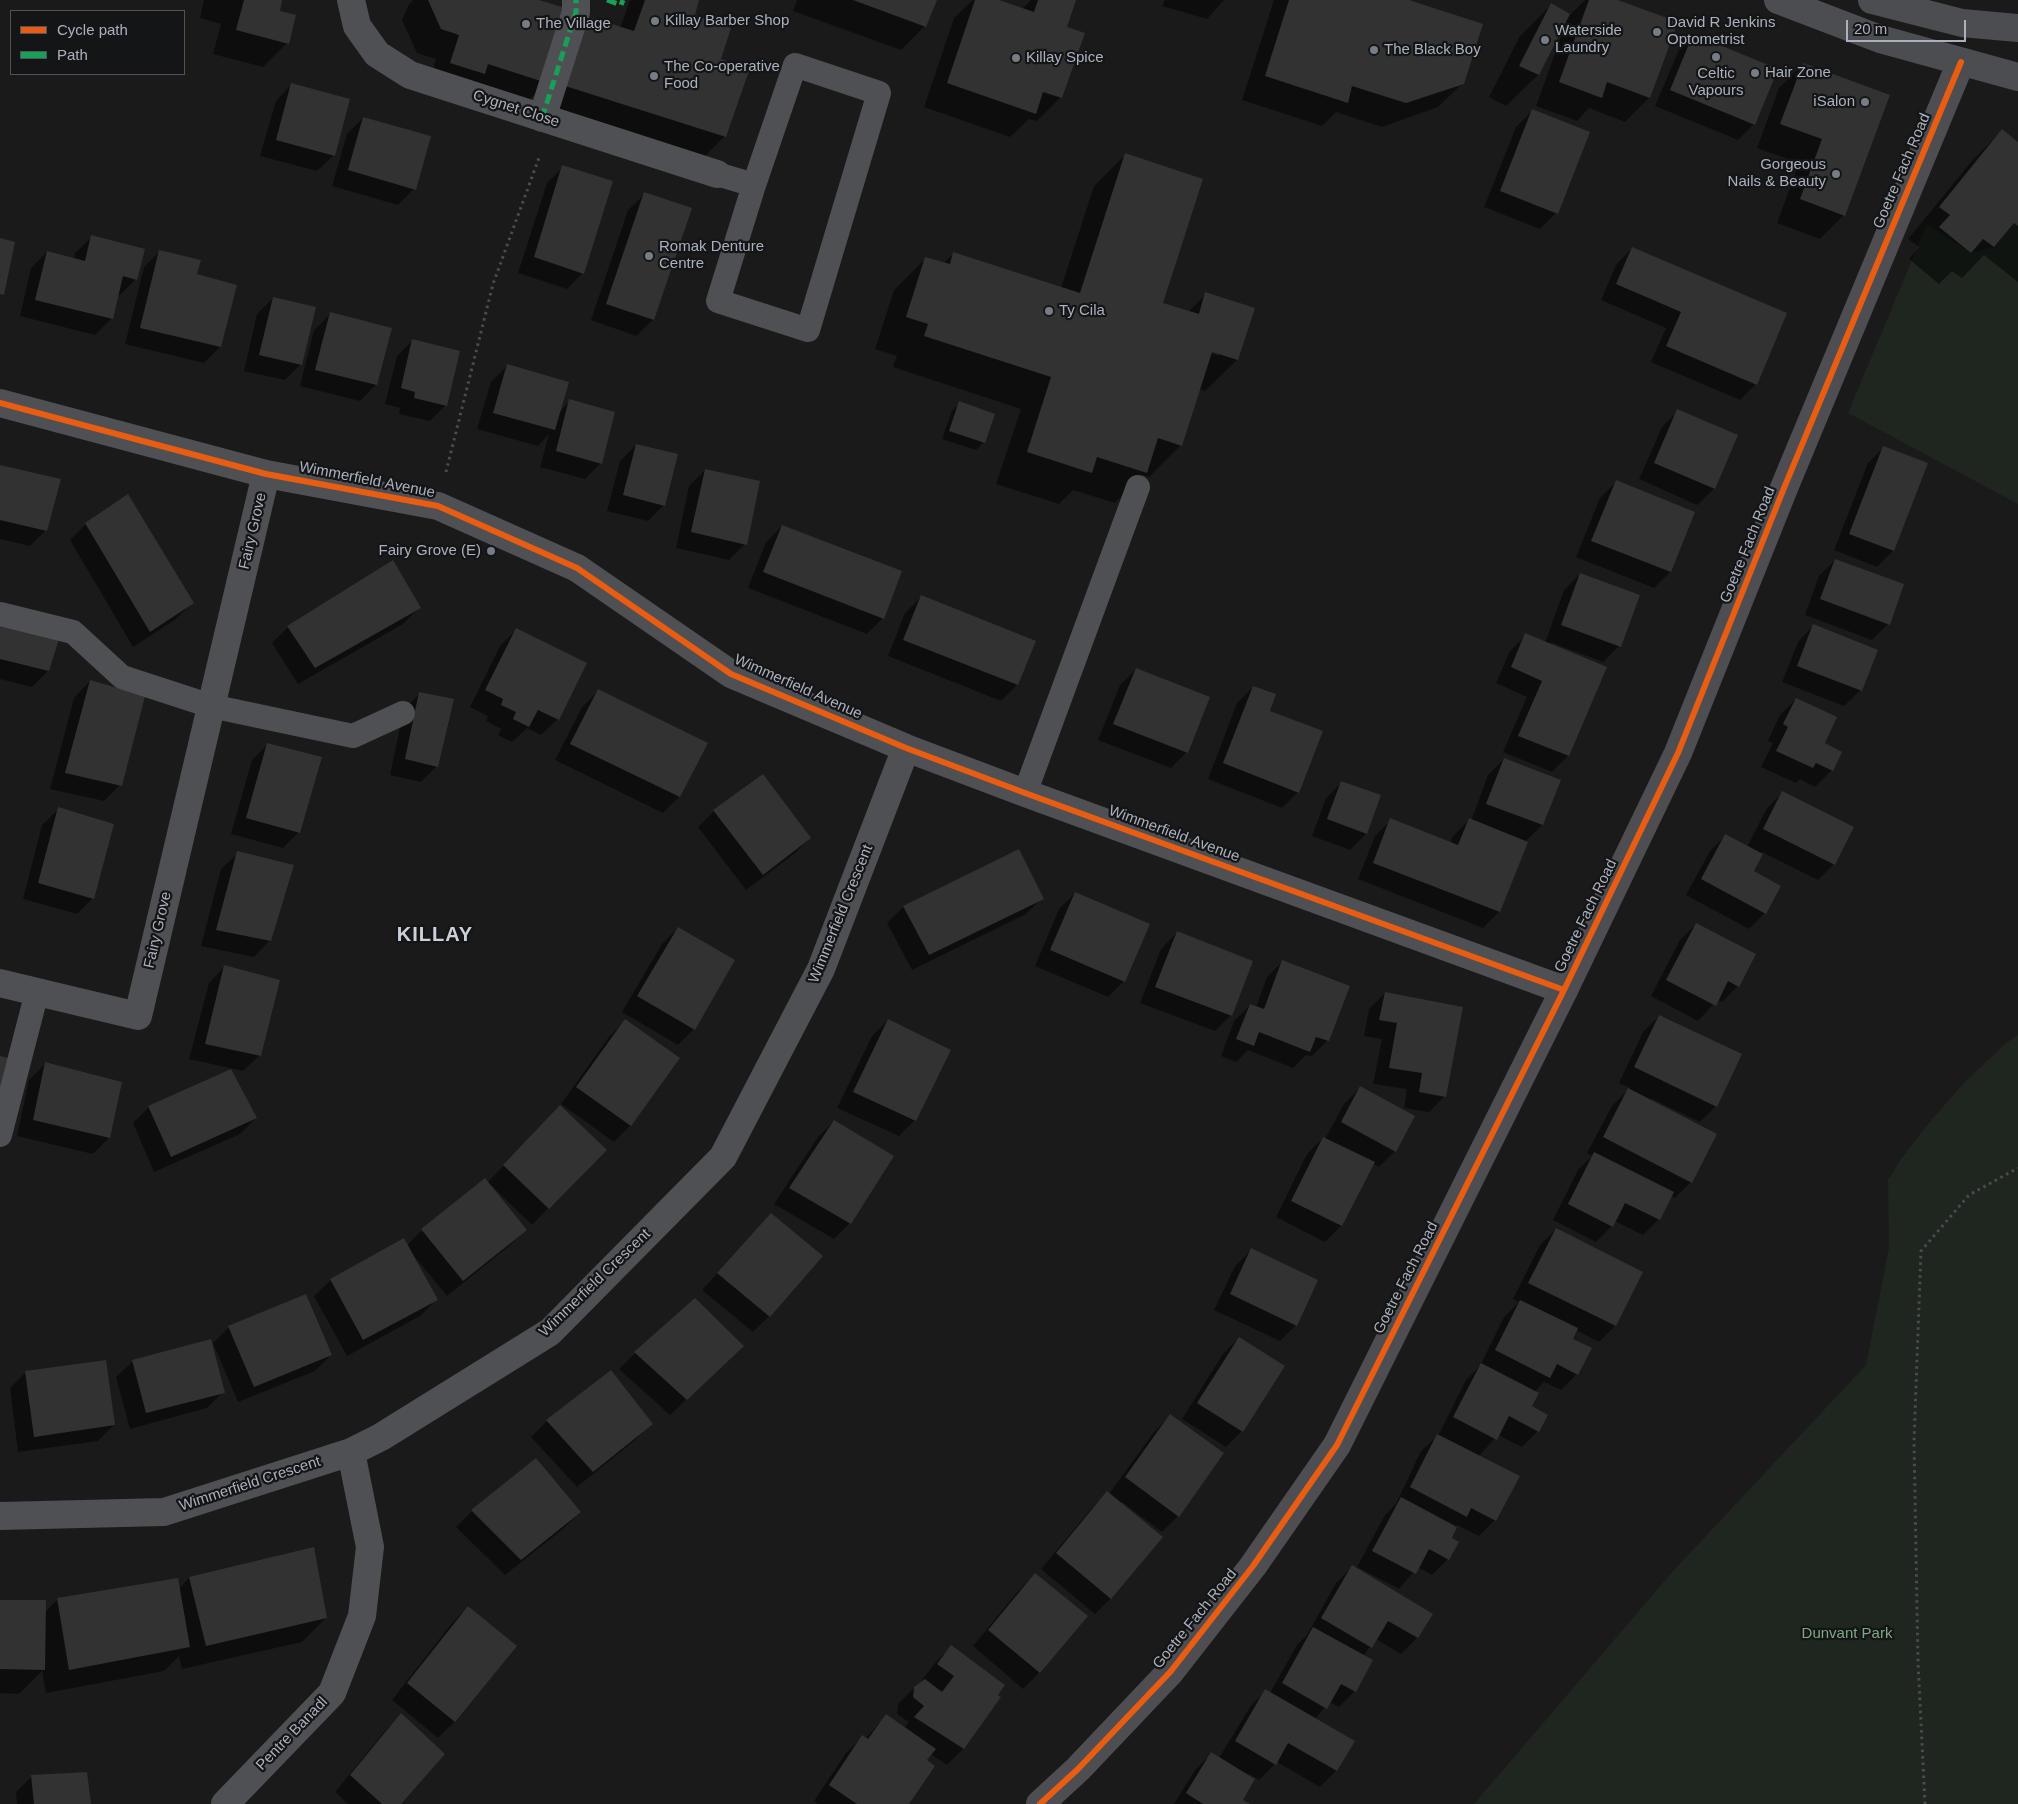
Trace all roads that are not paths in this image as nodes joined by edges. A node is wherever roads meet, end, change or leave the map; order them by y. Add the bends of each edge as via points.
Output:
1 (352, 0) edge
2 (576, 0) edge
3 (1778, 0) edge
4 (1872, 0) edge
5 (2018, 28) edge
6 (1961, 62) junction
7 (2018, 77) edge
8 (542, 118) junction
9 (717, 174) joint
10 (754, 185) junction
11 (0, 403) edge
12 (266, 474) junction
13 (1138, 487) dead end
14 (0, 614) edge
15 (211, 706) junction
16 (403, 713) dead end
17 (906, 748) junction
18 (1026, 793) junction
19 (0, 982) edge
20 (1564, 990) junction
21 (37, 992) junction
22 (0, 1135) edge
23 (351, 1452) junction
24 (0, 1516) edge
25 (225, 1804) edge
26 (1040, 1804) edge

1 - 8 street, Cygnet Close via 357,26 377,54 402,70
2 - 8 street via 576,12
3 - 6 main road via 1880,39
4 - 5 main road via 1962,23
6 - 7 main road
6 - 20 street, Goetre Fach Road via 1678,753
8 - 9 street, Cygnet Close
9 - 10 lane
10 - 10 lane via 718,301 808,330 879,94 795,65
11 - 12 street, Wimmerfield Avenue
12 - 15 street, Fairy Grove
12 - 17 street, Wimmerfield Avenue via 438,506 577,568 731,674
13 - 18 lane
14 - 15 lane via 73,632 122,677
15 - 16 lane via 353,736
15 - 21 street, Fairy Grove via 138,1016
17 - 18 street, Wimmerfield Avenue
17 - 23 street, Wimmerfield Crescent via 821,969 724,1157 550,1332 381,1437
18 - 20 street, Wimmerfield Avenue
19 - 21 street, Fairy Grove
20 - 26 street, Goetre Fach Road via 1337,1445 1253,1566 1171,1671 1078,1769
21 - 22 lane
23 - 24 street, Wimmerfield Crescent via 164,1512
23 - 25 street, Pentre Banadl via 370,1547 362,1616 332,1693

